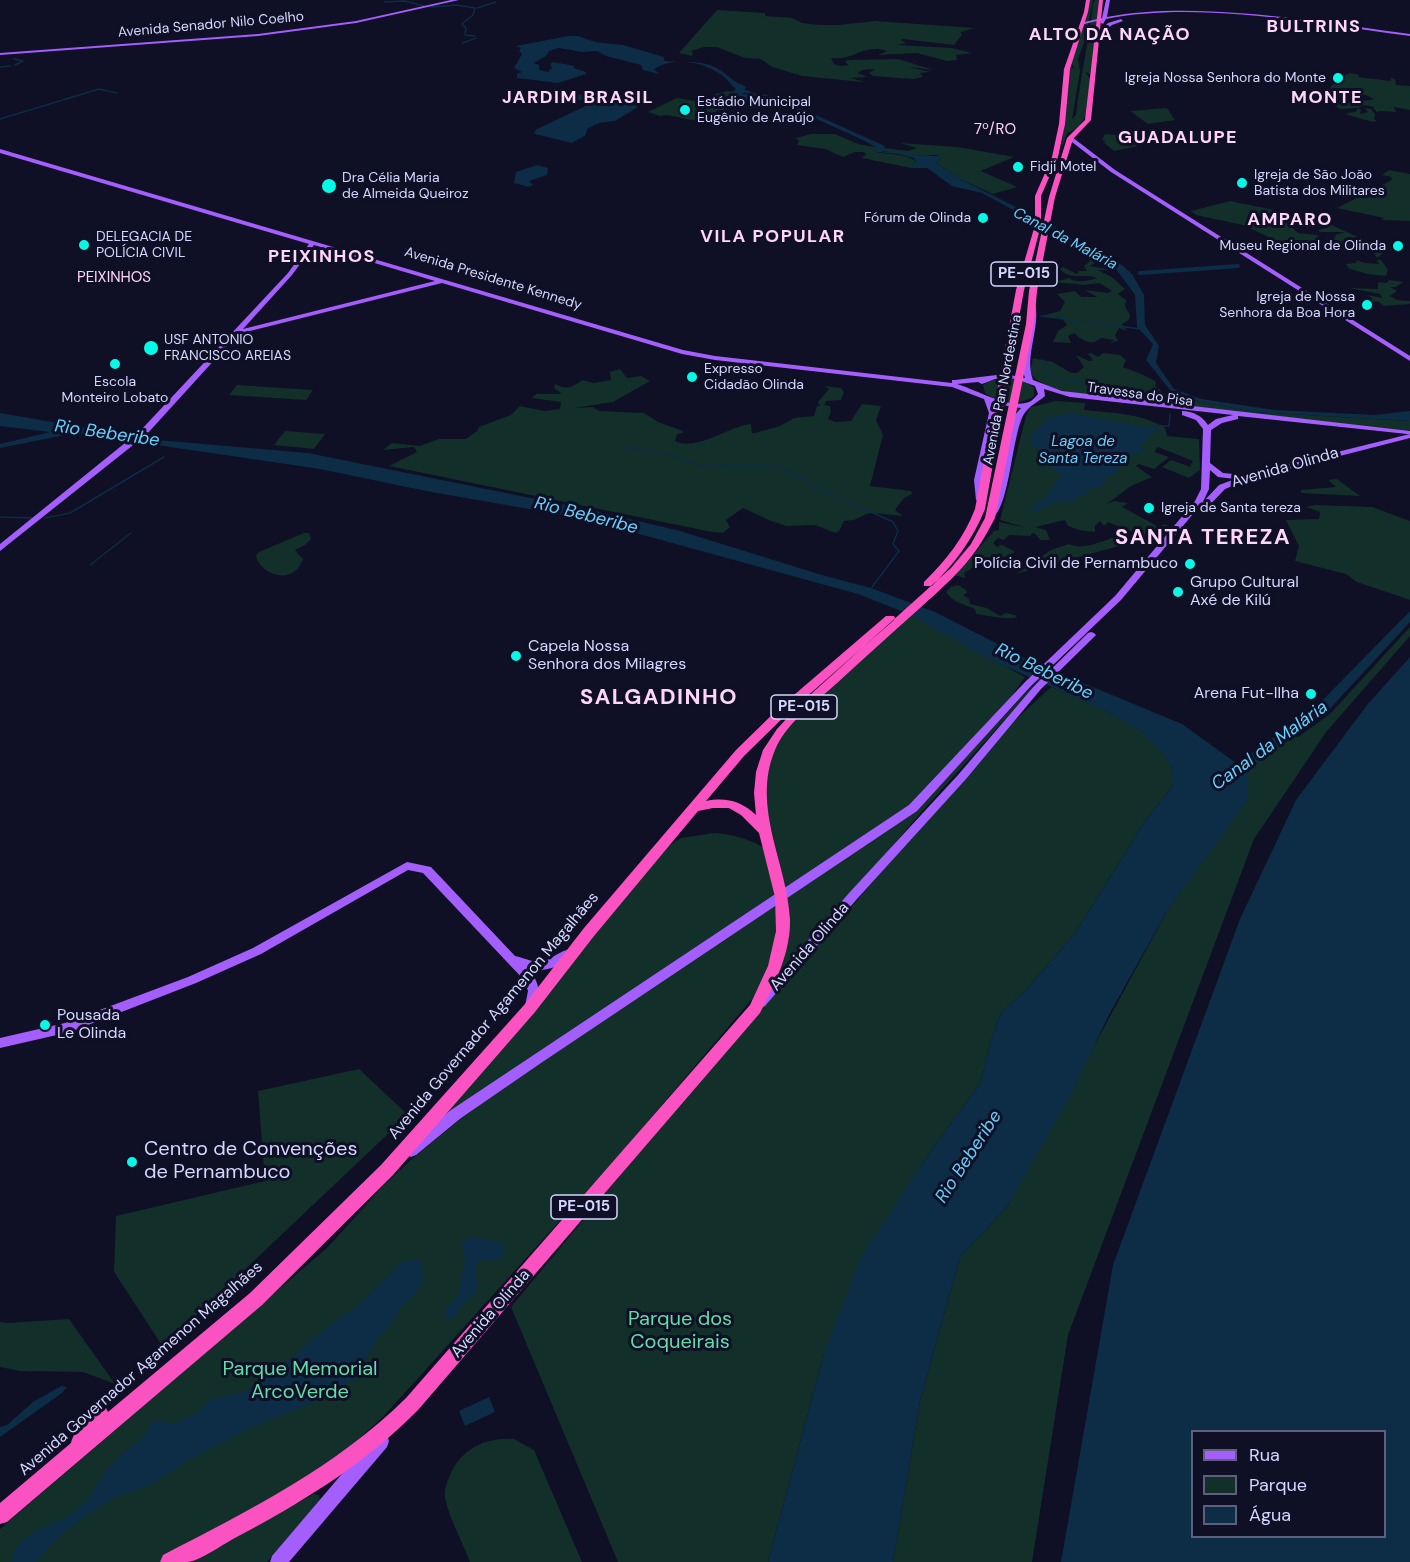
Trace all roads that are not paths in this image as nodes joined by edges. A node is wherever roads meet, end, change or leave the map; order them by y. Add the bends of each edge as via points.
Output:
1 (457, 0) edge
2 (1088, 0) edge
3 (1101, 0) edge
4 (1108, 0) edge
5 (1156, 13) junction
6 (1123, 19) junction
7 (1104, 20) junction
8 (1082, 22) junction
9 (1100, 31) junction
10 (1410, 37) edge
11 (0, 54) edge
12 (1090, 96) junction
13 (1100, 96) dead end
14 (1070, 138) junction
15 (1066, 149) junction
16 (0, 150) edge
17 (1083, 150) junction
18 (1042, 224) junction
19 (312, 243) junction
20 (443, 281) junction
21 (1032, 302) junction
22 (1017, 308) junction
23 (1015, 324) joint
24 (240, 326) junction
25 (251, 329) junction
26 (234, 333) junction
27 (1410, 359) edge
28 (989, 378) junction
29 (1030, 381) junction
30 (1039, 386) junction
31 (985, 397) junction
32 (1039, 399) junction
33 (1029, 403) junction
34 (1171, 408) junction
35 (1262, 417) junction
36 (1207, 429) junction
37 (1369, 429) junction
38 (1410, 434) edge
39 (1394, 435) junction
40 (1382, 442) junction
41 (1206, 464) junction
42 (1247, 477) junction
43 (999, 482) joint
44 (980, 509) junction
45 (990, 518) junction
46 (0, 548) edge
47 (917, 598) junction
48 (902, 612) junction
49 (1054, 664) junction
50 (1033, 686) junction
51 (691, 809) junction
52 (764, 832) junction
53 (504, 950) junction
54 (576, 950) junction
55 (530, 1008) junction
56 (755, 1009) junction
57 (0, 1043) edge
58 (499, 1044) junction
59 (482, 1051) dead end
60 (387, 1170) junction
61 (412, 1404) junction
62 (100, 1414) dead end
63 (71, 1456) junction
64 (0, 1515) edge
65 (170, 1562) edge
66 (278, 1562) edge

1 - 11 main road, Avenida Senador Nilo Coelho via 334,26 244,37
2 - 8 highway, PE-015
3 - 9 highway, Avenida Pan Nordestina / PE-015
4 - 7 main road
5 - 6 main road
5 - 7 main road
5 - 10 main road via 1255,17
6 - 7 main road
6 - 9 main road
7 - 8 main road
7 - 9 main road
8 - 18 highway, Avenida Pan Nordestina / PE-015 via 1069,62 1072,71 1055,157 1038,196
9 - 12 highway, Avenida Pan Nordestina / PE-015 via 1088,69
12 - 13 highway
12 - 14 highway, Avenida Pan Nordestina / PE-015 via 1088,120
14 - 15 highway, Avenida Pan Nordestina / PE-015
14 - 17 main road
15 - 17 main road
15 - 18 highway, Avenida Pan Nordestina / PE-015
16 - 19 main road, Avenida Presidente Kennedy
17 - 27 main road
18 - 21 highway, Avenida Pan Nordestina / PE-015
18 - 22 highway, Avenida Pan Nordestina / PE-015
19 - 20 main road, Avenida Presidente Kennedy
19 - 24 main road via 290,274
20 - 25 main road
20 - 28 main road, Avenida Presidente Kennedy via 700,352 948,381
20 - 31 main road, Avenida Presidente Kennedy via 701,356 952,385
21 - 29 main road, Avenida Pan Nordestina via 1036,320 1025,369
21 - 43 highway, Avenida Pan Nordestina / PE-015
22 - 23 highway, Avenida Pan Nordestina / PE-015
22 - 28 main road, Avenida Pan Nordestina via 1001,370
23 - 44 highway, Avenida Governador Agamenon Magalhães / PE-015
24 - 25 main road
24 - 26 main road
25 - 26 main road
26 - 46 main road via 143,433
28 - 29 main road, Avenida Presidente Kennedy via 1014,376
28 - 31 main road, Avenida Pan Nordestina via 979,386
29 - 30 main road
30 - 32 main road
30 - 34 main road via 1070,395
31 - 33 main road, Avenida Presidente Kennedy via 1004,404
31 - 44 main road, Avenida Governador Agamenon Magalhães via 993,413 978,480
32 - 33 main road, Travessa do Pisa
32 - 34 main road, Travessa do Pisa via 1070,398
33 - 45 main road, Avenida Governador Agamenon Magalhães via 1019,415 1002,489
34 - 35 main road
34 - 36 main road, Travessa do Pisa via 1199,418
35 - 36 main road, Travessa do Pisa via 1226,418
35 - 37 main road
36 - 41 main road, Avenida Olinda
37 - 39 main road
37 - 40 main road via 1381,435
38 - 39 main road, Avenida Olinda
39 - 40 main road, Avenida Olinda
40 - 42 main road, Avenida Olinda
41 - 42 main road via 1221,475
41 - 49 main road, Avenida Olinda via 1204,495 1199,502 1111,606
42 - 49 main road, Avenida Olinda via 1218,490 1113,613
43 - 45 highway, Avenida Governador Agamenon Magalhães / PE-015
44 - 47 highway, Avenida Governador Agamenon Magalhães / PE-015 via 976,523 957,552
45 - 47 highway, Avenida Governador Agamenon Magalhães / PE-015 via 955,570
47 - 48 highway, Avenida Governador Agamenon Magalhães / PE-015
48 - 51 highway, Avenida Governador Agamenon Magalhães / PE-015 via 868,635 756,736
48 - 52 highway, Avenida Governador Agamenon Magalhães / PE-015 via 773,742 761,780
49 - 50 main road, Avenida Olinda
50 - 56 main road, Avenida Olinda via 962,777
50 - 60 main road, Avenida Olinda via 913,808 456,1114
51 - 52 highway via 714,803 736,805 748,812
51 - 54 highway, Avenida Governador Agamenon Magalhães / PE-015
52 - 56 highway, Avenida Governador Agamenon Magalhães / PE-015 via 783,904 783,934
53 - 54 main road via 519,963 538,966 557,962
53 - 55 main road via 533,985
53 - 57 main road via 427,870 417,866 401,868 257,951 212,971 66,1028
54 - 55 highway, Avenida Governador Agamenon Magalhães / PE-015
55 - 58 highway, Avenida Governador Agamenon Magalhães / PE-015
56 - 61 highway, Avenida Olinda / PE-015
58 - 59 highway
58 - 60 highway, Avenida Governador Agamenon Magalhães / PE-015
60 - 63 highway, Avenida Governador Agamenon Magalhães / PE-015 via 254,1300
61 - 65 highway, PE-015 via 330,1473
61 - 66 main road, Avenida Olinda
62 - 63 highway
63 - 64 highway, Avenida Governador Agamenon Magalhães / PE-015

